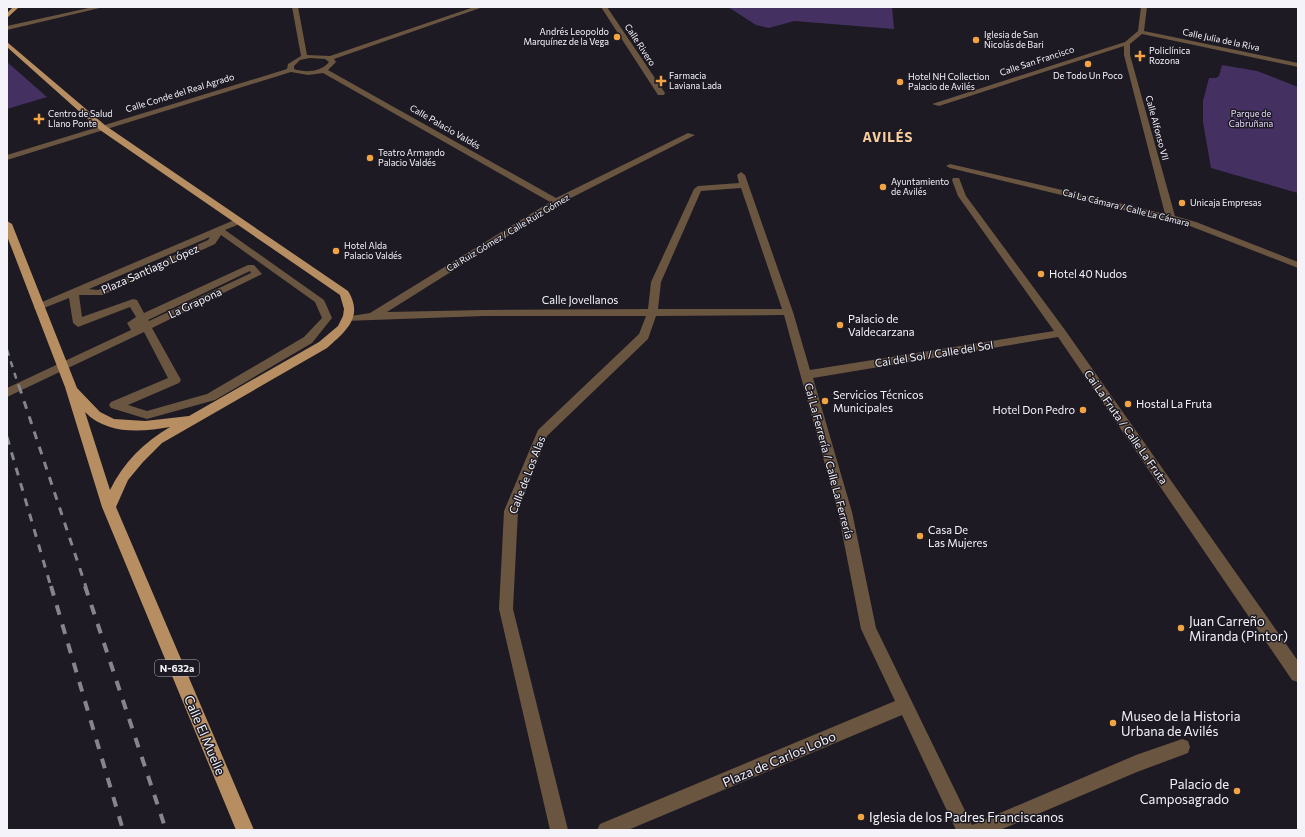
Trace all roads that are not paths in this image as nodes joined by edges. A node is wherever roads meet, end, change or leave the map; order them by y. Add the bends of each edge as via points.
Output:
1 (16, 7) edge
2 (101, 7) edge
3 (295, 7) edge
4 (480, 7) edge
5 (604, 7) edge
6 (1144, 7) edge
7 (7, 16) edge
8 (7, 28) edge
9 (1141, 32) junction
10 (1127, 43) junction
11 (9, 47) edge
12 (304, 57) junction
13 (330, 58) junction
14 (1296, 64) edge
15 (291, 70) junction
16 (323, 70) junction
17 (661, 94) dead end
18 (936, 104) dead end
19 (103, 128) junction
20 (691, 135) dead end
21 (7, 158) edge
22 (950, 166) dead end
23 (742, 180) joint
24 (956, 180) dead end
25 (556, 202) junction
26 (1171, 218) junction
27 (239, 221) junction
28 (7, 224) edge
29 (219, 230) junction
30 (1298, 265) edge
31 (72, 292) junction
32 (39, 307) junction
33 (652, 311) junction
34 (788, 312) junction
35 (373, 316) junction
36 (349, 319) junction
37 (133, 325) dead end
38 (1061, 333) junction
39 (806, 375) junction
40 (71, 387) junction
41 (7, 393) edge
42 (193, 418) junction
43 (109, 507) junction
44 (1298, 674) edge
45 (904, 706) dead end
46 (1182, 747) dead end
47 (245, 830) edge
48 (559, 830) edge
49 (606, 830) edge
50 (965, 830) edge
51 (979, 830) edge

1 - 7 main road
2 - 8 street
3 - 12 street
4 - 13 street
5 - 17 street, Calle Rivero
6 - 9 street
9 - 10 street, Calle San Francisco
9 - 14 street, Calle Julia de la Riva
10 - 18 street, Calle San Francisco
10 - 26 street, Calle Alfonso VII via 1127,55
11 - 19 main road
12 - 13 street
12 - 15 street via 293,62 290,65
13 - 16 street via 332,64
15 - 16 street via 307,73
15 - 19 street, Calle Conde del Real Agrado
16 - 25 street, Calle Palacio Valdés
19 - 21 street, Calle Conde del Real Agrado
19 - 27 main road
20 - 25 street, Cai Ruiz Gómez / Calle Ruiz Gómez
22 - 26 street, Cai La Cámara / Calle La Cámara
23 - 33 street, Calle de Los Alas via 698,189 656,282
23 - 34 street, Cai La Ferrería / Calle La Ferrería
24 - 38 street, Cai La Fruta / Calle La Fruta via 962,196
25 - 35 street, Cai Ruiz Gómez / Calle Ruiz Gómez
26 - 30 street, Cai La Cámara / Calle La Cámara via 1193,224
27 - 29 street
27 - 36 main road via 344,293 350,308
28 - 32 main road
29 - 31 street, Plaza Santiago López via 212,242 99,293
29 - 31 street, Plaza Santiago López via 319,300 327,318 308,340 211,397 147,415 115,405 175,380 133,302 78,323
31 - 32 street
32 - 40 main road
33 - 34 street, Calle Jovellanos
33 - 35 street, Calle Jovellanos
33 - 48 street, Calle de Los Alas via 644,336 542,433 511,511 506,609
34 - 39 street, Cai La Ferrería / Calle La Ferrería
35 - 36 street, Cai Ruiz Gómez / Calle Ruiz Gómez
36 - 42 main road via 323,345 251,388
37 - 41 street, La Grapona via 251,267 257,274
38 - 39 street, Cai del Sol / Calle del Sol
38 - 44 street, Cai La Fruta / Calle La Fruta
39 - 50 street, Cai La Ferrería / Calle La Ferrería via 845,512 869,629
40 - 42 main road via 89,409 103,420 124,425 163,424
40 - 43 main road, Calle El Muelle
42 - 43 main road via 158,440 139,458 123,477
43 - 47 main road, Calle El Muelle / N-632a
45 - 49 street, Plaza de Carlos Lobo
46 - 51 street

